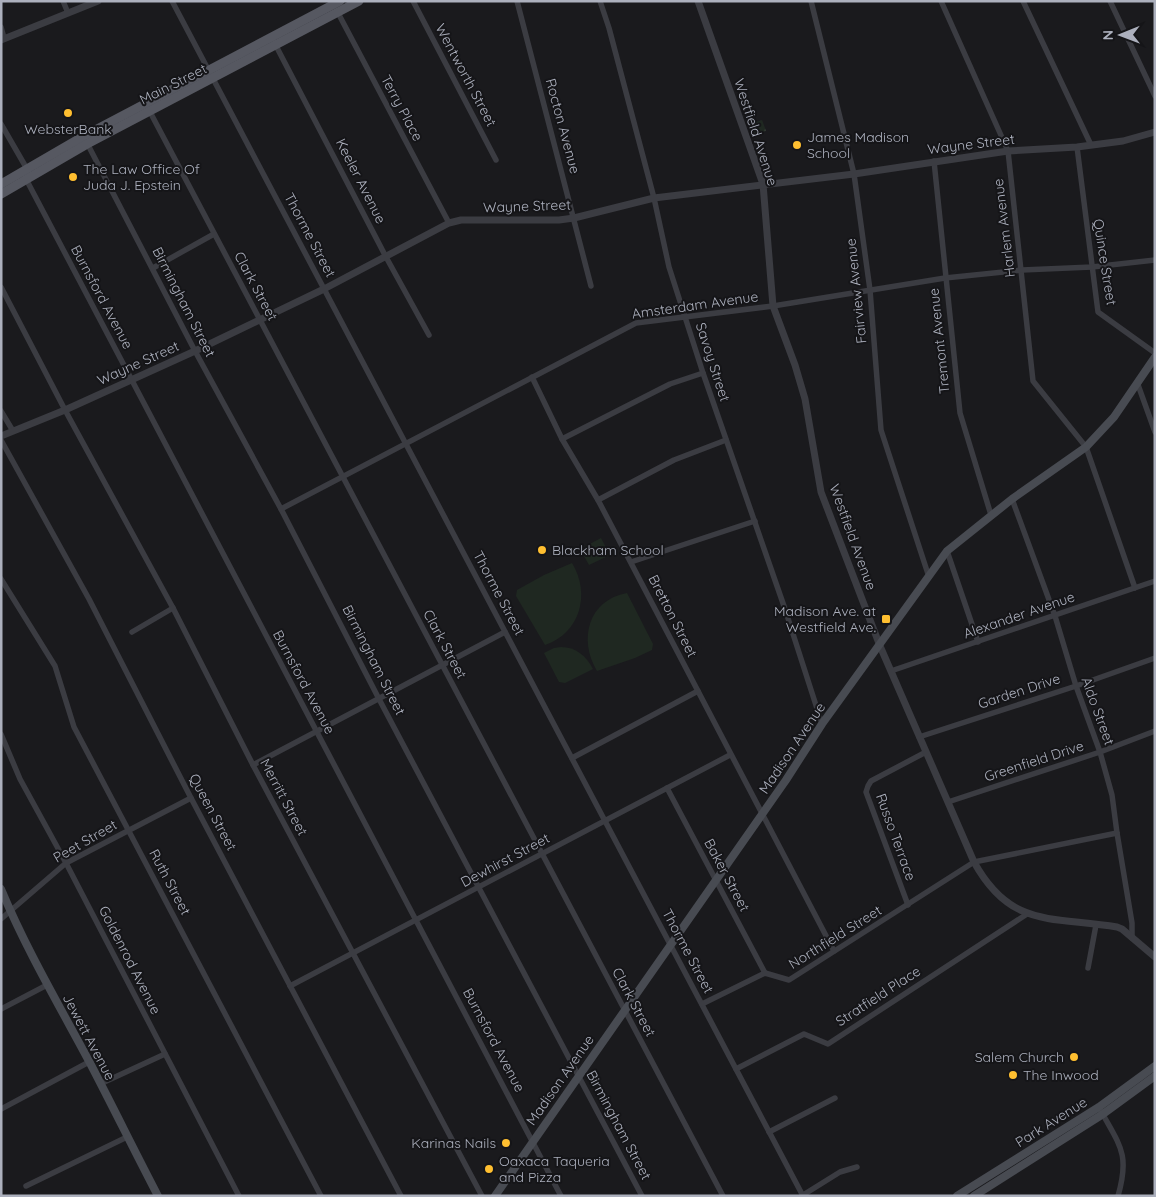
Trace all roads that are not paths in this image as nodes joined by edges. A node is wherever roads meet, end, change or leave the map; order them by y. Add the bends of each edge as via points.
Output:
1 (63, 1) edge
2 (98, 1) edge
3 (172, 1) edge
4 (358, 1) edge
5 (413, 1) edge
6 (518, 1) edge
7 (600, 1) edge
8 (698, 1) edge
9 (812, 1) edge
10 (941, 1) edge
11 (1023, 1) edge
12 (1110, 1) edge
13 (337, 6) edge
14 (68, 12) junction
15 (1, 27) edge
16 (3, 39) edge
17 (274, 42) junction
18 (211, 75) junction
19 (1155, 96) edge
20 (147, 108) junction
21 (1, 124) edge
22 (1155, 132) edge
23 (86, 140) junction
24 (1091, 145) junction
25 (1077, 147) junction
26 (1008, 151) junction
27 (496, 160) dead end
28 (934, 161) junction
29 (27, 169) junction
30 (854, 174) junction
31 (26, 179) junction
32 (1, 184) edge
33 (763, 184) junction
34 (1, 194) edge
35 (654, 198) junction
36 (574, 218) junction
37 (449, 223) junction
38 (214, 234) junction
39 (386, 256) junction
40 (1155, 260) edge
41 (1092, 267) junction
42 (152, 268) junction
43 (1022, 270) junction
44 (945, 278) junction
45 (591, 286) dead end
46 (1, 287) edge
47 (324, 289) junction
48 (870, 290) junction
49 (773, 306) junction
50 (684, 317) junction
51 (260, 319) junction
52 (430, 335) dead end
53 (195, 351) junction
54 (1155, 353) edge
55 (1155, 357) edge
56 (703, 373) junction
57 (532, 377) junction
58 (132, 381) junction
59 (1137, 382) junction
60 (65, 410) junction
61 (1, 411) edge
62 (13, 431) junction
63 (1155, 432) edge
64 (1, 436) edge
65 (562, 439) junction
66 (1, 440) edge
67 (726, 440) junction
68 (406, 444) junction
69 (1086, 447) junction
70 (343, 477) junction
71 (1012, 499) junction
72 (598, 500) junction
73 (281, 509) junction
74 (991, 515) junction
75 (755, 521) junction
76 (947, 551) junction
77 (631, 562) junction
78 (929, 577) junction
79 (1, 578) edge
80 (1155, 581) edge
81 (1135, 588) junction
82 (173, 608) junction
83 (1055, 616) junction
84 (132, 632) dead end
85 (505, 632) junction
86 (978, 642) junction
87 (880, 646) junction
88 (1155, 658) edge
89 (443, 665) junction
90 (891, 672) junction
91 (1076, 686) junction
92 (698, 691) junction
93 (379, 699) junction
94 (822, 724) junction
95 (1155, 731) edge
96 (316, 732) junction
97 (1, 734) edge
98 (919, 736) junction
99 (926, 752) junction
100 (1100, 752) junction
101 (730, 755) junction
102 (572, 758) junction
103 (253, 765) junction
104 (667, 788) junction
105 (191, 798) junction
106 (948, 802) junction
107 (762, 815) junction
108 (605, 821) junction
109 (128, 831) junction
110 (1117, 833) junction
111 (542, 854) junction
112 (974, 862) junction
113 (66, 863) junction
114 (716, 880) junction
115 (480, 887) junction
116 (1, 889) edge
117 (908, 905) junction
118 (11, 912) junction
119 (1027, 914) junction
120 (1, 919) edge
121 (417, 920) junction
122 (1096, 925) junction
123 (1132, 938) junction
124 (670, 945) junction
125 (834, 951) junction
126 (354, 952) junction
127 (1155, 957) edge
128 (1088, 968) dead end
129 (765, 973) junction
130 (47, 986) junction
131 (290, 986) junction
132 (702, 1004) junction
133 (1, 1009) edge
134 (624, 1010) junction
135 (165, 1054) junction
136 (89, 1062) junction
137 (1155, 1066) edge
138 (736, 1069) junction
139 (578, 1075) junction
140 (1155, 1076) edge
141 (100, 1084) junction
142 (836, 1098) dead end
143 (1, 1109) edge
144 (1101, 1110) junction
145 (769, 1132) junction
146 (127, 1137) junction
147 (534, 1141) junction
148 (857, 1167) dead end
149 (26, 1186) dead end
150 (803, 1195) edge
151 (158, 1196) edge
152 (240, 1196) edge
153 (321, 1196) edge
154 (401, 1196) edge
155 (482, 1196) edge
156 (495, 1196) edge
157 (561, 1196) edge
158 (642, 1196) edge
159 (723, 1196) edge
160 (957, 1196) edge
161 (974, 1196) edge
162 (1118, 1196) edge

1 - 14 street
2 - 14 street
3 - 18 street, Thorme Street
4 - 13 main road, Main Street
5 - 27 street, Wentworth Street
6 - 36 street, Rocton Avenue
7 - 35 street, Savoy Street
8 - 33 street, Westfield Avenue
9 - 30 street, Fairview Avenue
10 - 26 street, Harlem Avenue
11 - 24 street
12 - 19 street
13 - 17 main road, Main Street
13 - 37 street, Terry Place
14 - 16 street
15 - 16 street
17 - 18 main road, Main Street
17 - 39 street, Keeler Avenue
18 - 20 main road, Main Street
18 - 47 street, Thorme Street
20 - 23 main road, Main Street
20 - 38 street, Clark Street
21 - 29 street
22 - 24 street, Wayne Street
23 - 29 main road, Main Street
23 - 31 main road, Main Street
23 - 42 street, Birmingham Street
24 - 25 street, Wayne Street
25 - 26 street, Wayne Street
25 - 41 street, Quince Street
26 - 28 street, Wayne Street
26 - 43 street, Harlem Avenue
28 - 30 street, Wayne Street
28 - 44 street, Tremont Avenue
29 - 31 street
29 - 32 main road, Main Street
30 - 33 street, Wayne Street
30 - 48 street, Fairview Avenue
31 - 34 main road, Main Street
31 - 58 street, Burnsford Avenue
33 - 35 street, Wayne Street
33 - 49 street, Westfield Avenue
35 - 36 street, Wayne Street
35 - 50 street, Savoy Street via 669,268
36 - 37 street, Wayne Street via 461,220
36 - 45 street, Rocton Avenue
37 - 39 street, Wayne Street
38 - 42 street
38 - 51 street, Clark Street
39 - 47 street, Wayne Street
39 - 52 street, Keeler Avenue
40 - 41 street, Amsterdam Avenue
41 - 43 street, Amsterdam Avenue
41 - 54 street, Quince Street via 1098,312
42 - 53 street, Birmingham Street
43 - 44 street, Amsterdam Avenue
43 - 69 street, Harlem Avenue via 1033,381
44 - 48 street, Amsterdam Avenue
44 - 74 street, Tremont Avenue via 960,413
46 - 60 street, Merritt Street
47 - 51 street, Wayne Street
47 - 68 street, Thorme Street
48 - 49 street, Amsterdam Avenue
48 - 78 street, Fairview Avenue via 881,430
49 - 50 street, Amsterdam Avenue
49 - 87 street, Westfield Avenue via 806,399 821,492
50 - 56 street, Savoy Street
50 - 57 street, Amsterdam Avenue via 636,323
51 - 53 street, Wayne Street
51 - 70 street, Clark Street
53 - 58 street, Wayne Street
53 - 73 street, Birmingham Street
55 - 59 main road, Madison Avenue
56 - 65 street via 670,384
56 - 67 street, Savoy Street
57 - 65 street, Bretton Street
57 - 68 street, Amsterdam Avenue
58 - 60 street, Wayne Street
58 - 96 street, Burnsford Avenue
59 - 63 street
59 - 69 main road, Madison Avenue via 1114,416
60 - 62 street, Wayne Street
60 - 82 street, Merritt Street
61 - 62 street
62 - 64 street, Wayne Street
65 - 72 street, Bretton Street
66 - 105 street, Queen Street via 89,599
67 - 72 street via 674,460
67 - 75 street, Savoy Street
68 - 70 street, Amsterdam Avenue
68 - 85 street, Thorme Street
69 - 71 main road, Madison Avenue
69 - 81 street, Harlem Avenue
70 - 73 street, Amsterdam Avenue
70 - 89 street, Clark Street
71 - 74 main road, Madison Avenue
71 - 83 street, Aldo Street
72 - 77 street, Bretton Street
73 - 93 street, Birmingham Street
74 - 76 main road, Madison Avenue
75 - 77 street
75 - 94 street, Savoy Street
76 - 78 main road, Madison Avenue
76 - 86 street
77 - 92 street, Bretton Street
78 - 87 main road, Madison Avenue
79 - 109 street, Ruth Street via 55,666 74,727
80 - 81 street, Alexander Avenue
81 - 83 street, Alexander Avenue
82 - 84 street
82 - 103 street, Merritt Street
83 - 86 street, Alexander Avenue
83 - 91 street, Aldo Street
85 - 89 street
85 - 102 street, Thorme Street
86 - 90 street, Alexander Avenue
87 - 90 street, Westfield Avenue
87 - 94 main road, Madison Avenue
88 - 91 street, Garden Drive
89 - 93 street
89 - 111 street, Clark Street
90 - 98 street, Westfield Avenue
91 - 98 street, Garden Drive
91 - 100 street, Aldo Street
92 - 101 street, Bretton Street
92 - 102 street
93 - 96 street
93 - 115 street, Birmingham Street
94 - 107 main road, Madison Avenue
95 - 100 street, Greenfield Drive
96 - 103 street
96 - 121 street, Burnsford Avenue
97 - 113 street, Goldenrod Avenue via 20,778
98 - 99 street, Westfield Avenue
99 - 106 street, Westfield Avenue
99 - 117 street, Russo Terrace via 871,782 866,792
100 - 106 street, Greenfield Drive
100 - 110 street, Aldo Street via 1112,795
101 - 104 street, Dewhirst Street
101 - 107 street, Bretton Street
102 - 108 street, Thorme Street
103 - 126 street, Merritt Street
104 - 108 street, Dewhirst Street
104 - 114 street, Baker Street
105 - 109 street, Peet Street
105 - 131 street, Queen Street
106 - 112 street, Westfield Avenue
107 - 114 main road, Madison Avenue
107 - 125 street, Bretton Street
108 - 111 street, Dewhirst Street
108 - 124 street, Thorme Street
109 - 113 street, Peet Street
109 - 153 street, Ruth Street
110 - 112 street
110 - 123 street, Aldo Street
111 - 115 street, Dewhirst Street
111 - 134 street, Clark Street
112 - 117 street, Northfield Street
112 - 119 street, Westfield Avenue via 997,895
113 - 118 street, Peet Street
113 - 135 street, Goldenrod Avenue
114 - 124 main road, Madison Avenue
114 - 129 street, Baker Street
115 - 121 street, Dewhirst Street
115 - 139 street, Birmingham Street
116 - 118 main road, Jewett Avenue
117 - 125 street, Northfield Street
118 - 120 street, Peet Street
118 - 130 main road, Jewett Avenue
119 - 122 street, Westfield Avenue
119 - 138 street, Stratfield Place via 828,1044 804,1034
121 - 126 street, Dewhirst Street
121 - 147 street, Burnsford Avenue
122 - 123 street, Westfield Avenue via 1122,929
122 - 128 street
123 - 127 street, Westfield Avenue
124 - 132 street, Thorme Street
124 - 134 main road, Madison Avenue
125 - 129 street, Northfield Street via 789,980
126 - 131 street, Dewhirst Street
126 - 155 street, Merritt Street
129 - 132 street
130 - 133 street
130 - 136 main road, Jewett Avenue
131 - 154 street, Queen Street
132 - 138 street, Thorme Street
134 - 139 main road, Madison Avenue
134 - 159 street, Clark Street
135 - 141 street
135 - 152 street, Goldenrod Avenue
136 - 141 main road, Jewett Avenue
136 - 143 street
137 - 144 main road, Park Avenue
138 - 145 street, Thorme Street
139 - 147 main road, Madison Avenue
139 - 158 street, Birmingham Street
140 - 144 main road, Park Avenue
141 - 146 main road, Jewett Avenue
142 - 145 street
144 - 160 main road, Park Avenue
144 - 161 main road, Park Avenue
144 - 162 street via 1123,1152 1124,1176
145 - 150 street, Thorme Street
146 - 149 street
146 - 151 main road, Jewett Avenue
147 - 156 main road, Madison Avenue
147 - 157 street, Burnsford Avenue
148 - 150 street via 840,1172

